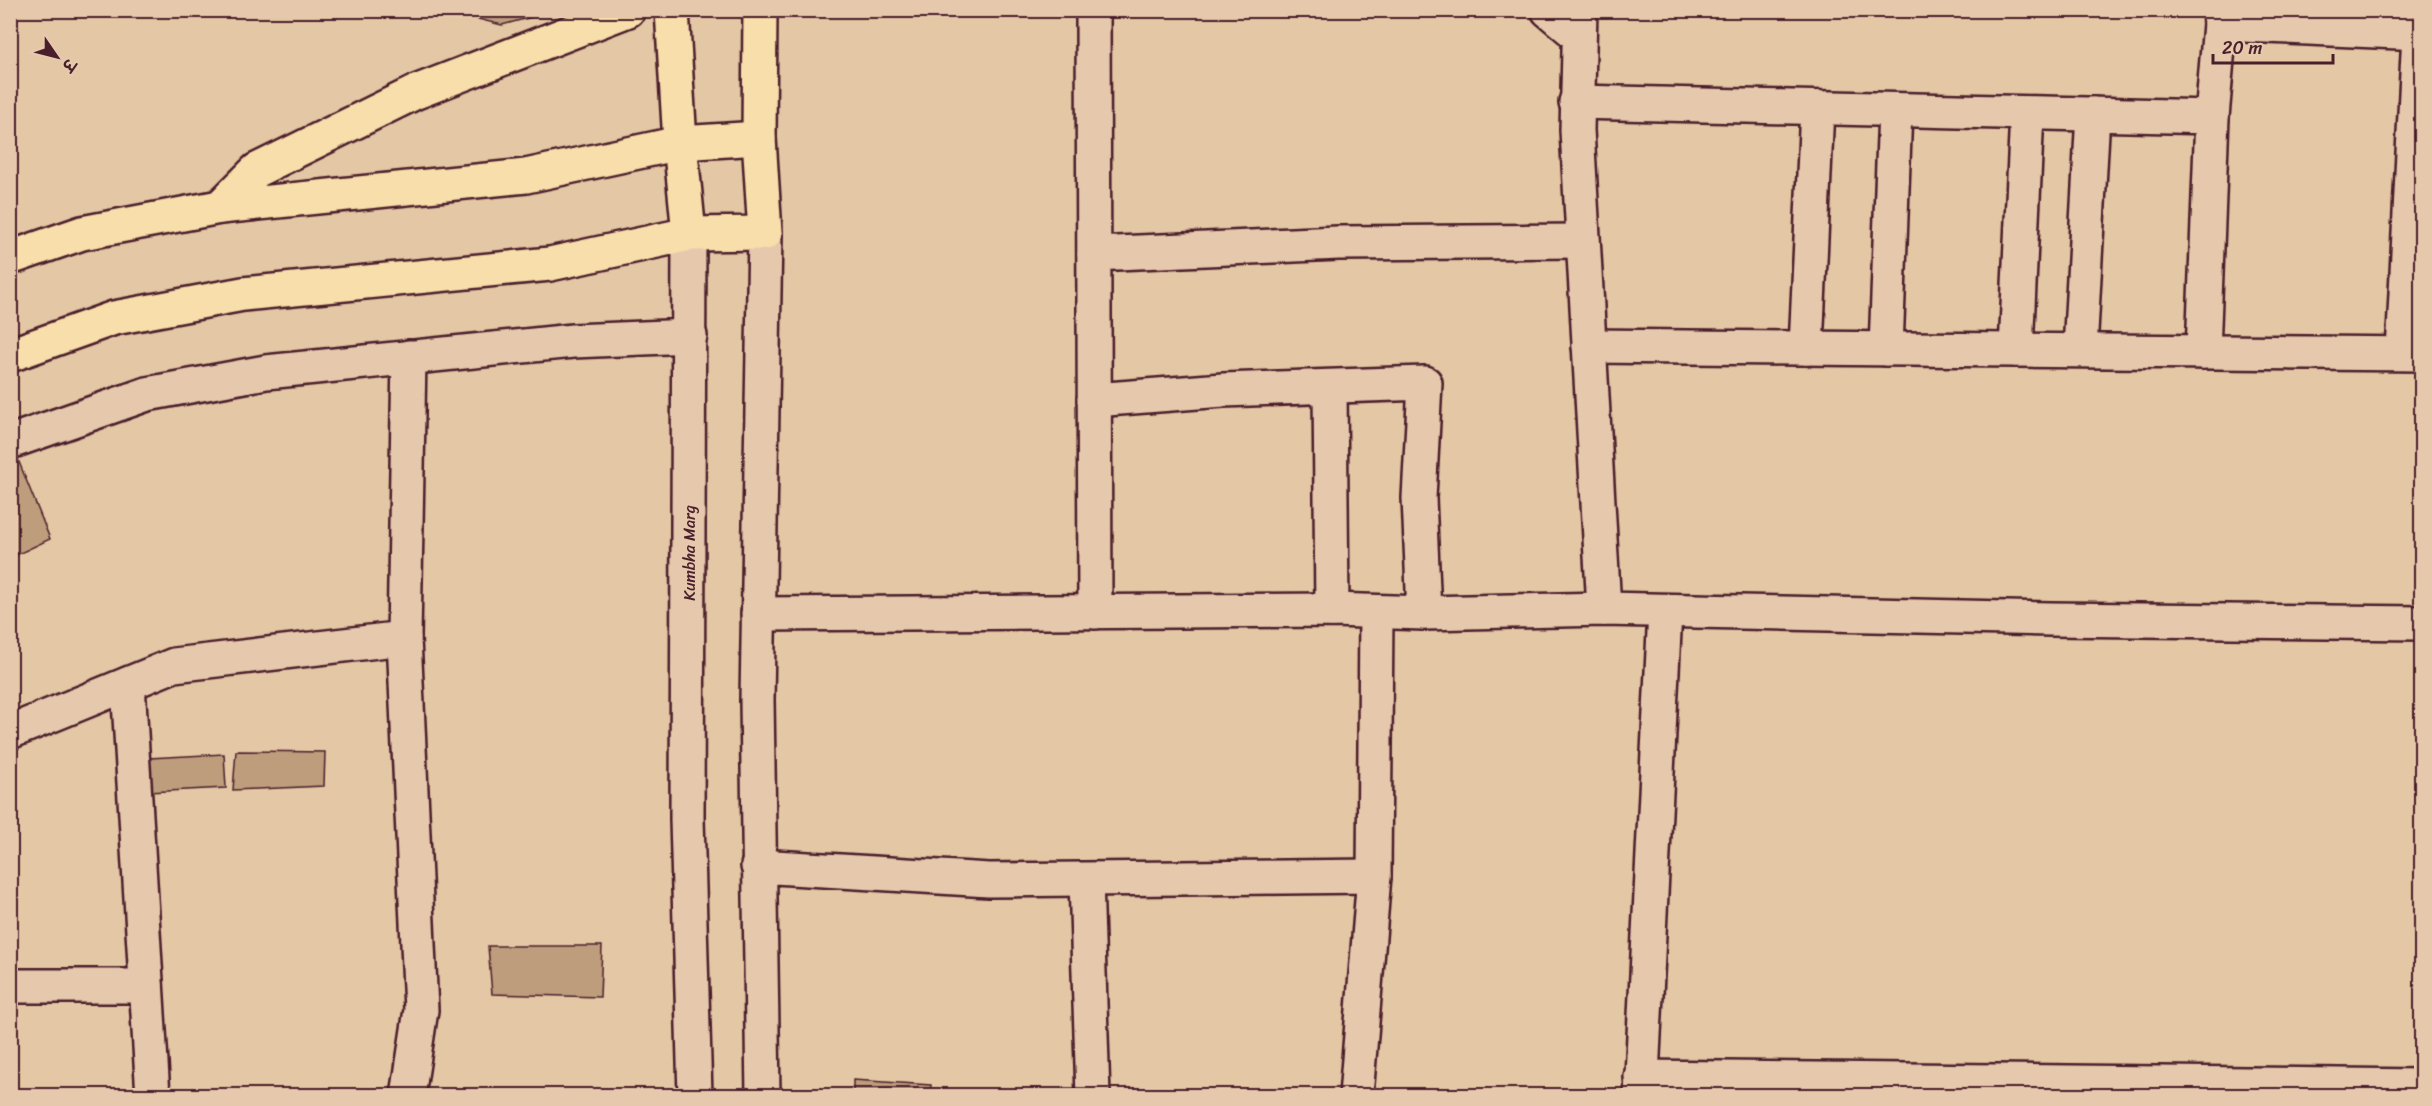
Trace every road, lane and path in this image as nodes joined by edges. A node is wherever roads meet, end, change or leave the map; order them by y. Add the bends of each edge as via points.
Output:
1 (628, 10) edge
2 (672, 10) edge
3 (760, 10) edge
4 (1093, 10) edge
5 (1548, 10) edge
6 (2219, 17) edge
7 (1580, 23) edge
8 (2420, 33) edge
9 (1576, 102) junction
10 (1817, 108) junction
11 (1895, 110) junction
12 (2027, 113) junction
13 (2093, 114) junction
14 (2212, 117) junction
15 (759, 138) junction
16 (680, 143) junction
17 (220, 207) junction
18 (765, 232) junction
19 (689, 234) junction
20 (1583, 241) junction
21 (1094, 254) junction
22 (10, 258) edge
23 (690, 336) junction
24 (1589, 346) junction
25 (1806, 348) junction
26 (1886, 349) junction
27 (2016, 350) junction
28 (2080, 350) junction
29 (2203, 352) junction
30 (2412, 354) edge
31 (10, 355) edge
32 (409, 357) junction
33 (1330, 388) junction
34 (1094, 400) junction
35 (10, 442) edge
36 (1604, 609) junction
37 (1332, 610) junction
38 (1665, 611) junction
39 (1095, 612) junction
40 (1376, 613) junction
41 (1424, 613) junction
42 (758, 614) junction
43 (2421, 623) edge
44 (404, 638) junction
45 (128, 684) junction
46 (10, 732) edge
47 (758, 866) junction
48 (1374, 876) junction
49 (1086, 879) junction
50 (10, 986) edge
51 (146, 986) junction
52 (1641, 1086) edge
53 (2421, 1086) edge
54 (1804, 1087) edge
55 (2296, 1090) edge
56 (153, 1095) edge
57 (408, 1095) edge
58 (695, 1095) edge
59 (763, 1095) edge
60 (1093, 1095) edge
61 (1356, 1095) edge

1 - 17 main road via 406,98 257,170
2 - 16 main road, Kumbha Marg
3 - 15 main road
4 - 21 street
5 - 7 street
6 - 8 street
6 - 14 street
7 - 9 street
8 - 30 street
9 - 10 street
9 - 20 street
10 - 11 street
10 - 25 street
11 - 12 street
11 - 26 street
12 - 13 street
12 - 27 street
13 - 14 street
13 - 28 street
14 - 29 street
15 - 16 main road
15 - 18 main road
16 - 17 main road via 526,176
16 - 19 main road, Kumbha Marg
17 - 22 main road via 82,232
18 - 19 main road
18 - 42 street
19 - 23 street, Kumbha Marg
19 - 31 main road via 550,264 243,294 114,318
20 - 21 street via 1338,243
20 - 24 street
21 - 34 street
23 - 32 street via 573,341
23 - 58 street, Kumbha Marg via 687,819
24 - 25 street
24 - 36 street
25 - 26 street
26 - 27 street
27 - 28 street
28 - 29 street
29 - 30 street
32 - 35 street via 266,372 147,394
32 - 44 street
33 - 34 street via 1223,390
33 - 37 street
33 - 41 street via 1425,382 1419,498
34 - 39 street
36 - 38 street
36 - 41 street
37 - 39 street
37 - 40 street
38 - 43 street
38 - 52 street
39 - 42 street
40 - 41 street
40 - 48 street
42 - 47 street
44 - 45 street via 174,665
44 - 57 street via 421,1010
45 - 46 street
45 - 51 street
47 - 49 street via 989,880
47 - 59 street
48 - 49 street
48 - 61 street
49 - 60 street
50 - 51 street
51 - 56 street
52 - 54 street
53 - 55 street
54 - 55 street

